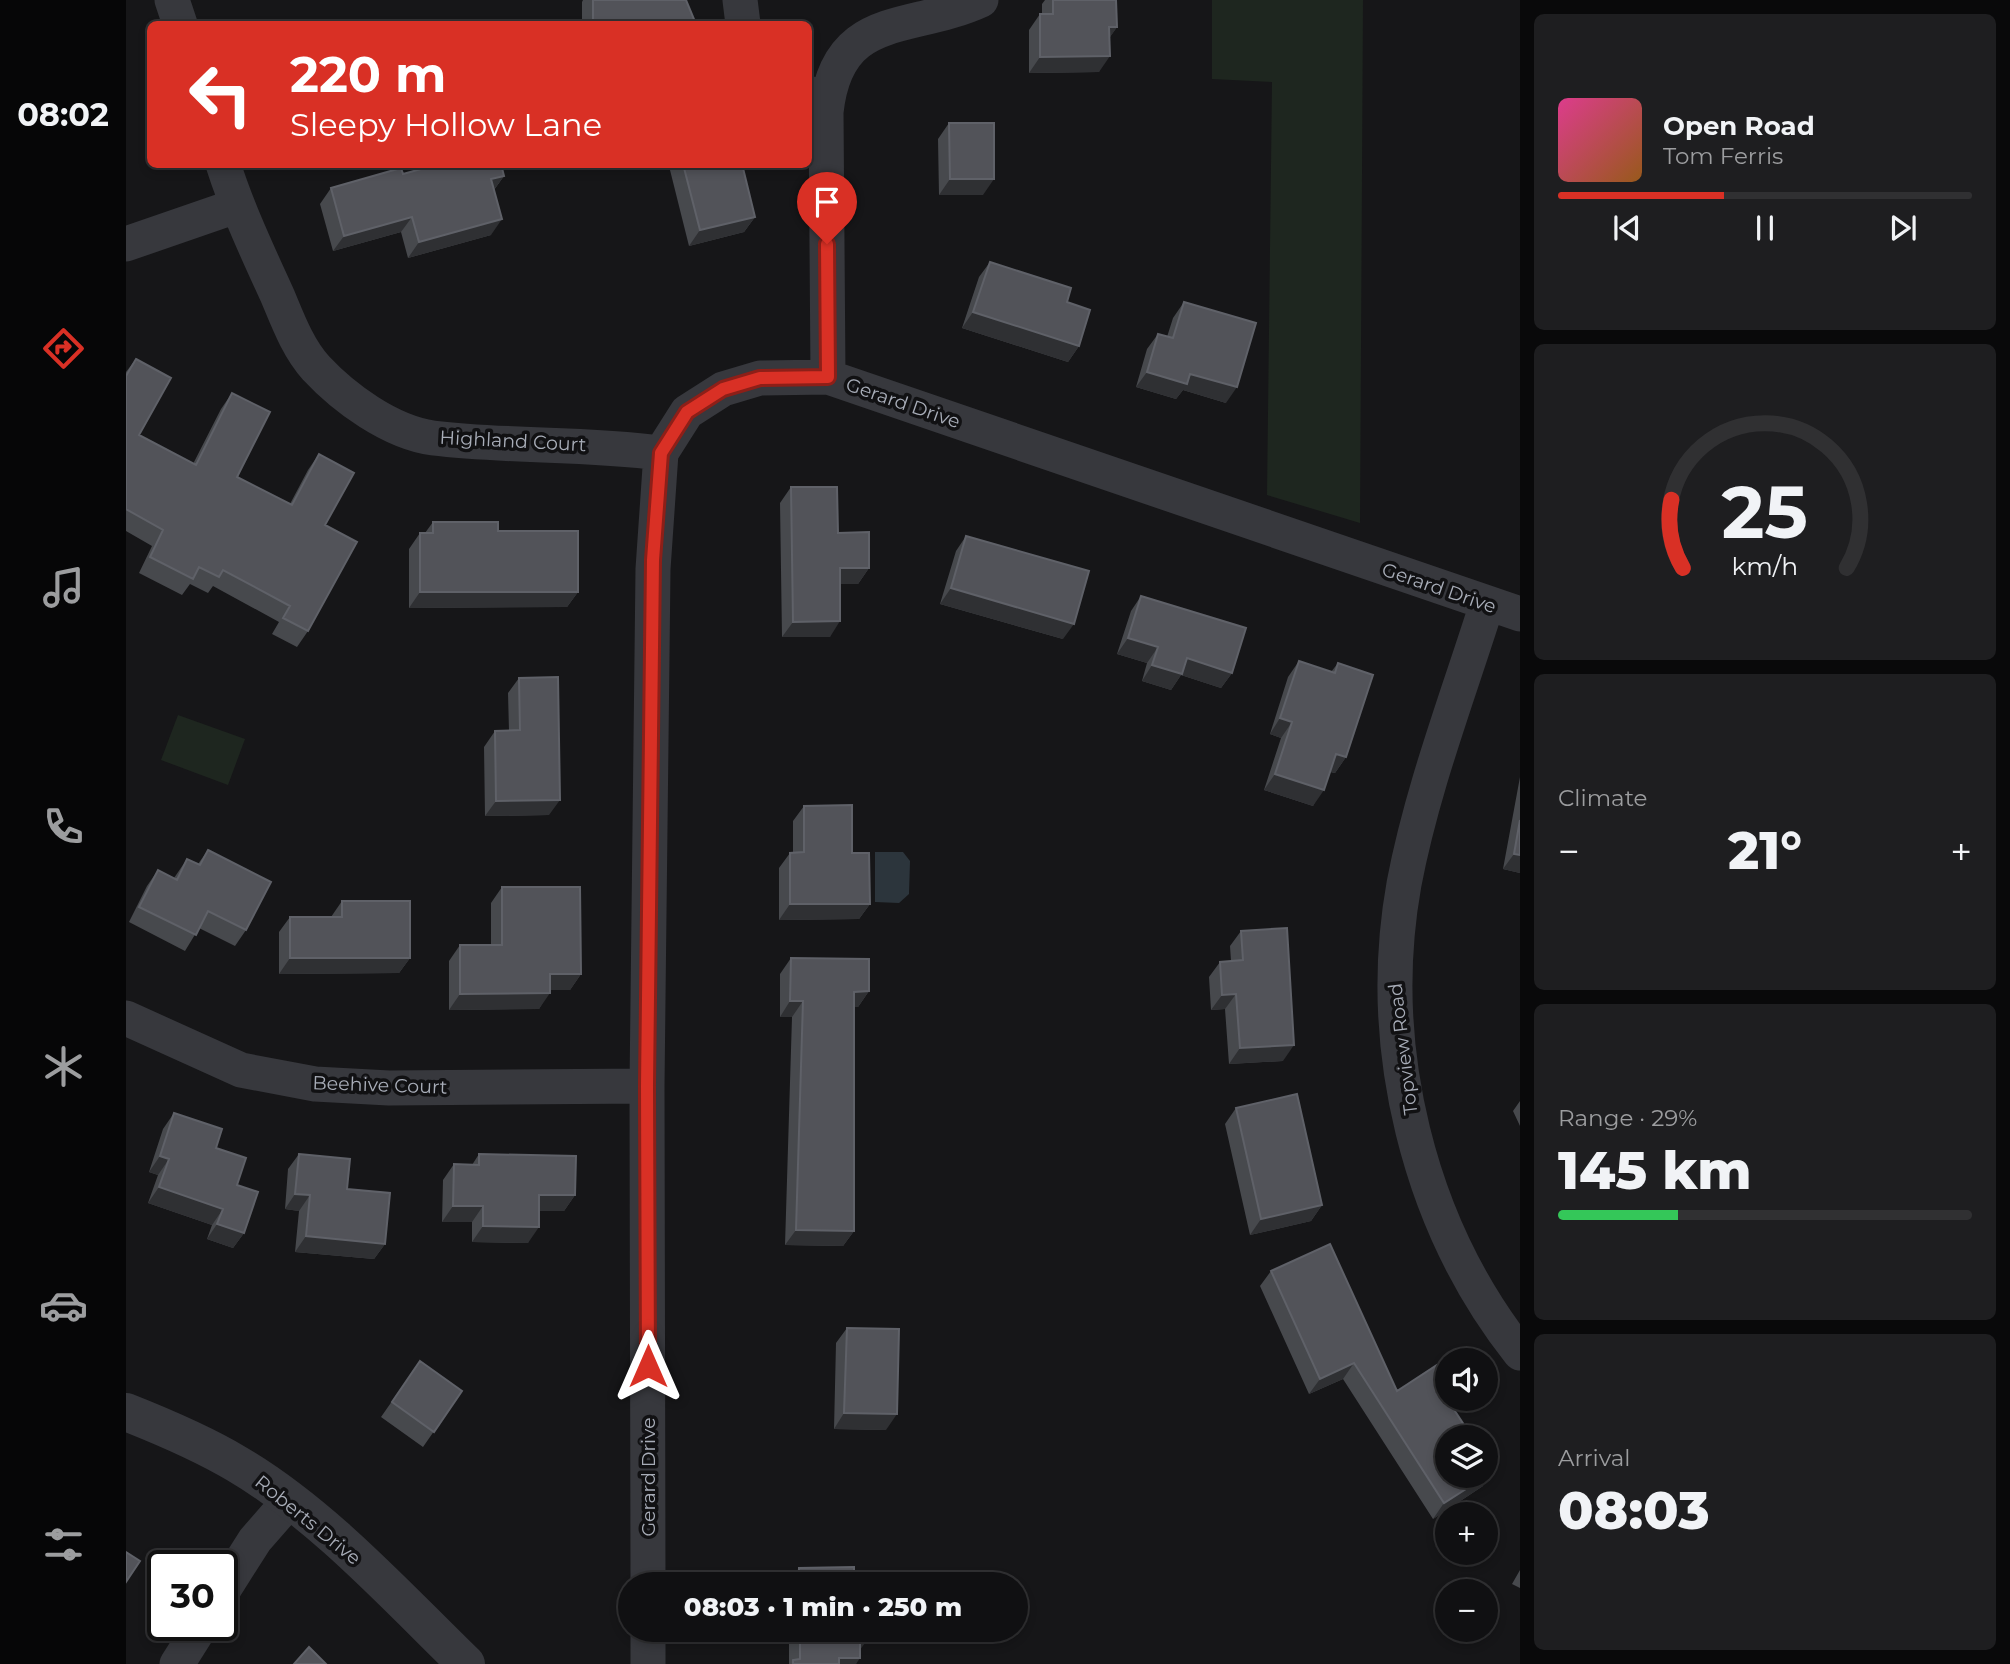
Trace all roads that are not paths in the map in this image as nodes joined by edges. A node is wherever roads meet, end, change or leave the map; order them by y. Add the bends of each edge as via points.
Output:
1 (172, 0) edge
2 (740, 0) edge
3 (981, 0) edge
4 (179, 21) edge
5 (743, 21) edge
6 (817, 103) edge
7 (224, 168) edge
8 (236, 206) junction
9 (126, 244) edge
10 (828, 377) junction
11 (661, 453) junction
12 (1487, 604) junction
13 (1520, 614) edge
14 (126, 1018) edge
15 (647, 1086) junction
16 (1520, 1353) edge
17 (126, 1412) edge
18 (290, 1500) junction
19 (238, 1567) edge
20 (648, 1572) edge
21 (192, 1641) edge
22 (648, 1642) edge
23 (177, 1664) edge
24 (466, 1664) edge
25 (648, 1664) edge

1 - 4 street
2 - 5 street
3 - 6 street via 881,29 861,40 835,69
6 - 10 street
7 - 8 street, Highland Court
8 - 9 street
8 - 11 street, Highland Court via 295,335 315,367 354,401 390,423 430,438 611,446
10 - 11 street, Gerard Drive via 760,378 723,389 687,412
10 - 12 street, Gerard Drive
11 - 15 street, Gerard Drive via 653,560
12 - 13 street, Gerard Drive
12 - 16 street, Topview Road via 1427,792 1404,884 1394,975 1401,1068 1418,1158 1454,1246 1499,1327
14 - 15 street, Beehive Court via 241,1070 315,1084 389,1088
15 - 20 street, Gerard Drive
17 - 18 street, Roberts Drive via 178,1432
18 - 19 street
18 - 24 street, Roberts Drive
21 - 23 street
22 - 25 street

